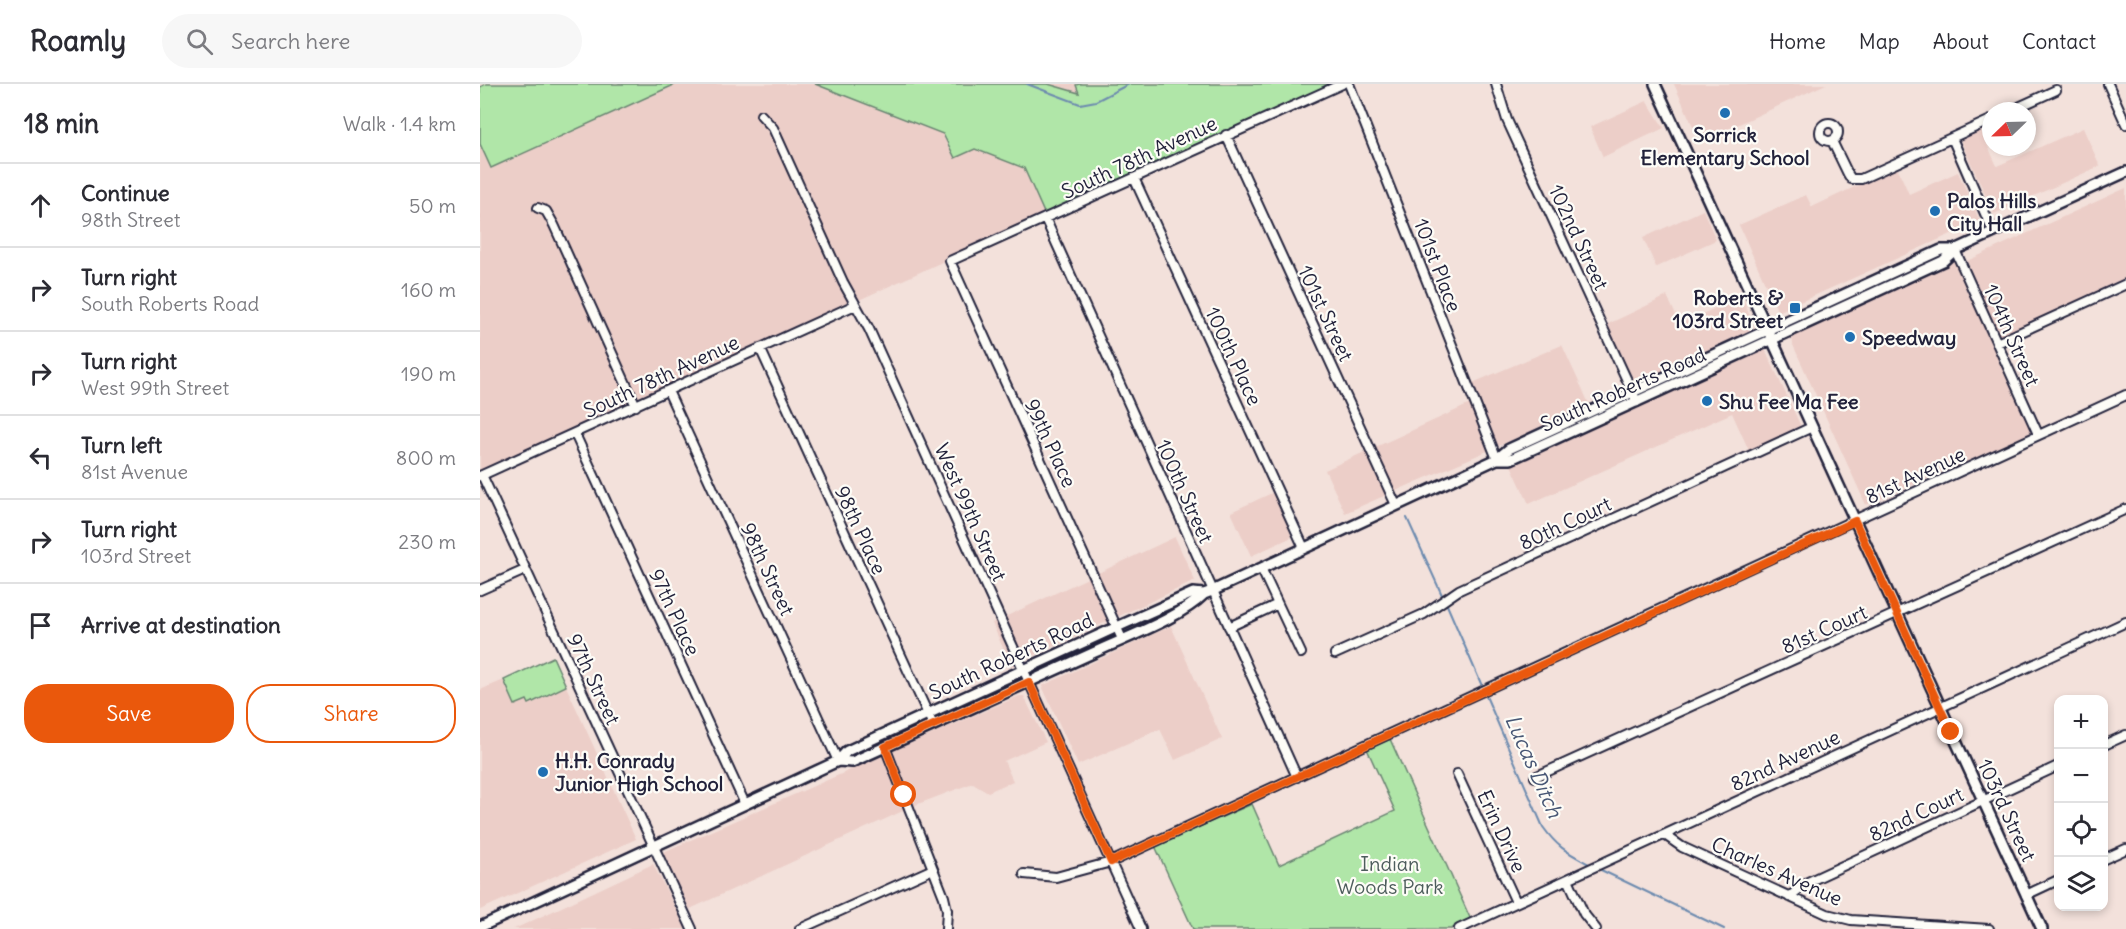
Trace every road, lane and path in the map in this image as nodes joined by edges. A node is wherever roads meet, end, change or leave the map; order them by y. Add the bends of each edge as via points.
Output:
1 (1342, 84) edge
2 (1349, 84) edge
3 (1496, 84) edge
4 (1655, 84) edge
5 (2108, 84) edge
6 (2056, 90) dead end
7 (2030, 102) edge
8 (760, 114) dead end
9 (1982, 124) edge
10 (2126, 124) edge
11 (1226, 135) junction
12 (1952, 138) junction
13 (1832, 141) dead end
14 (2126, 171) edge
15 (1134, 178) junction
16 (537, 208) dead end
17 (1045, 218) junction
18 (1993, 232) junction
19 (1955, 250) junction
20 (950, 261) joint
21 (2126, 284) edge
22 (855, 305) junction
23 (1767, 329) junction
24 (1772, 341) junction
25 (1997, 343) junction
26 (760, 348) junction
27 (668, 391) junction
28 (1632, 392) junction
29 (2126, 395) edge
30 (1637, 402) junction
31 (636, 406) junction
32 (1812, 427) junction
33 (575, 434) junction
34 (2038, 434) junction
35 (1497, 459) junction
36 (481, 476) edge
37 (1396, 505) junction
38 (2126, 509) edge
39 (1855, 521) junction
40 (1304, 548) junction
41 (1261, 568) junction
42 (525, 570) junction
43 (480, 590) edge
44 (1208, 592) junction
45 (1278, 604) junction
46 (1897, 614) junction
47 (2126, 622) edge
48 (1117, 627) junction
49 (1229, 627) junction
50 (1122, 639) junction
51 (1300, 653) dead end
52 (1335, 654) dead end
53 (1023, 670) junction
54 (1029, 682) junction
55 (1940, 706) junction
56 (928, 714) junction
57 (933, 725) junction
58 (2126, 735) edge
59 (2108, 743) edge
60 (885, 747) junction
61 (838, 761) junction
62 (2054, 768) edge
63 (1457, 774) dead end
64 (1297, 777) junction
65 (1535, 777) dead end
66 (1983, 802) junction
67 (745, 804) junction
68 (1665, 835) junction
69 (653, 847) junction
70 (2126, 849) edge
71 (2108, 857) edge
72 (1111, 862) junction
73 (933, 869) junction
74 (1024, 874) dead end
75 (1568, 879) junction
76 (2054, 882) edge
77 (2026, 895) junction
78 (1789, 897) junction
79 (1516, 902) junction
80 (1476, 925) edge
81 (480, 927) edge
82 (692, 929) edge
83 (800, 929) edge
84 (946, 929) edge
85 (1141, 929) edge
86 (1458, 929) edge
87 (1596, 929) edge
88 (1989, 929) edge
89 (2042, 929) edge

1 - 11 street, South 78th Avenue
2 - 35 street, 101st Place
3 - 28 street, 102nd Street via 1507,120
4 - 23 street, 103rd Street
5 - 10 street
6 - 7 street
8 - 22 street, West 99th Street via 773,128
9 - 12 street
11 - 15 street, South 78th Avenue
11 - 37 street, 101st Street
12 - 13 street via 1856,180 1848,174
12 - 18 street
14 - 18 street, South Roberts Road
15 - 17 street, South 78th Avenue
15 - 40 street, 100th Place
16 - 31 street via 546,212 554,225
17 - 20 street, South 78th Avenue
17 - 44 street, 100th Street
18 - 19 street, South Roberts Road
19 - 23 street, South Roberts Road via 1941,250
19 - 24 street, South Roberts Road via 1943,261
19 - 25 street, 104th Street
20 - 48 street, 99th Place
21 - 25 street
22 - 26 street, South 78th Avenue
22 - 53 street, West 99th Street
23 - 24 street, 103rd Street
23 - 28 street, South Roberts Road
24 - 30 street, South Roberts Road
24 - 32 street, 103rd Street
25 - 34 street, 104th Street
26 - 27 street, South 78th Avenue
26 - 56 street, 98th Place
27 - 31 street, South 78th Avenue
27 - 61 street, 98th Street
28 - 30 street, 102nd Street
28 - 35 street, South Roberts Road via 1509,448
29 - 34 street, 81st Avenue
30 - 35 street, South Roberts Road via 1511,459
31 - 33 street, South 78th Avenue
32 - 39 street, 103rd Street
32 - 52 street, 80th Court via 1459,590 1424,614
33 - 36 street, South 78th Avenue
33 - 67 street, 97th Place
34 - 39 street, 81st Avenue
35 - 37 street, South Roberts Road
36 - 42 street, 97th Street
37 - 40 street, South Roberts Road
38 - 46 street, 81st Court
39 - 46 street, 103rd Street
39 - 64 street, 81st Avenue
40 - 41 street, South Roberts Road
41 - 44 street, South Roberts Road
41 - 45 street
42 - 43 street
42 - 69 street, 97th Street
44 - 48 street, South Roberts Road via 1193,593
44 - 49 street, 100th Street
44 - 50 street, South Roberts Road via 1195,603
45 - 49 street
45 - 51 street
46 - 55 street, 103rd Street
46 - 65 street, 81st Court
47 - 55 street, 82nd Avenue
48 - 50 street, 99th Place
48 - 53 street, South Roberts Road
49 - 64 street, 100th Street
50 - 54 street, South Roberts Road
53 - 54 street, West 99th Street
53 - 56 street, South Roberts Road
54 - 57 street, South Roberts Road
54 - 72 street, West 99th Street
55 - 66 street, 103rd Street
55 - 68 street, 82nd Avenue
56 - 57 street, 98th Place
56 - 61 street, South Roberts Road via 847,751
57 - 60 street, South Roberts Road
58 - 59 street
60 - 61 street, South Roberts Road via 852,762
60 - 73 street
61 - 67 street, South Roberts Road
62 - 66 street, 82nd Court
63 - 79 street, Erin Drive
64 - 72 street, 81st Avenue
66 - 77 street, 103rd Street
66 - 78 street, 82nd Court via 1808,882
67 - 69 street, South Roberts Road
68 - 75 street, 82nd Avenue
68 - 78 street, Charles Avenue via 1682,847
69 - 81 street, South Roberts Road
69 - 82 street, 97th Street
70 - 71 street
72 - 74 street, 81st Avenue via 1056,877
72 - 85 street, West 99th Street
73 - 83 street
73 - 84 street via 946,904
75 - 79 street, 82nd Avenue
75 - 87 street via 1584,914
76 - 77 street
77 - 89 street, 103rd Street
78 - 88 street, Charles Avenue via 1851,920
79 - 80 street, 82nd Avenue
80 - 86 street, 82nd Avenue

